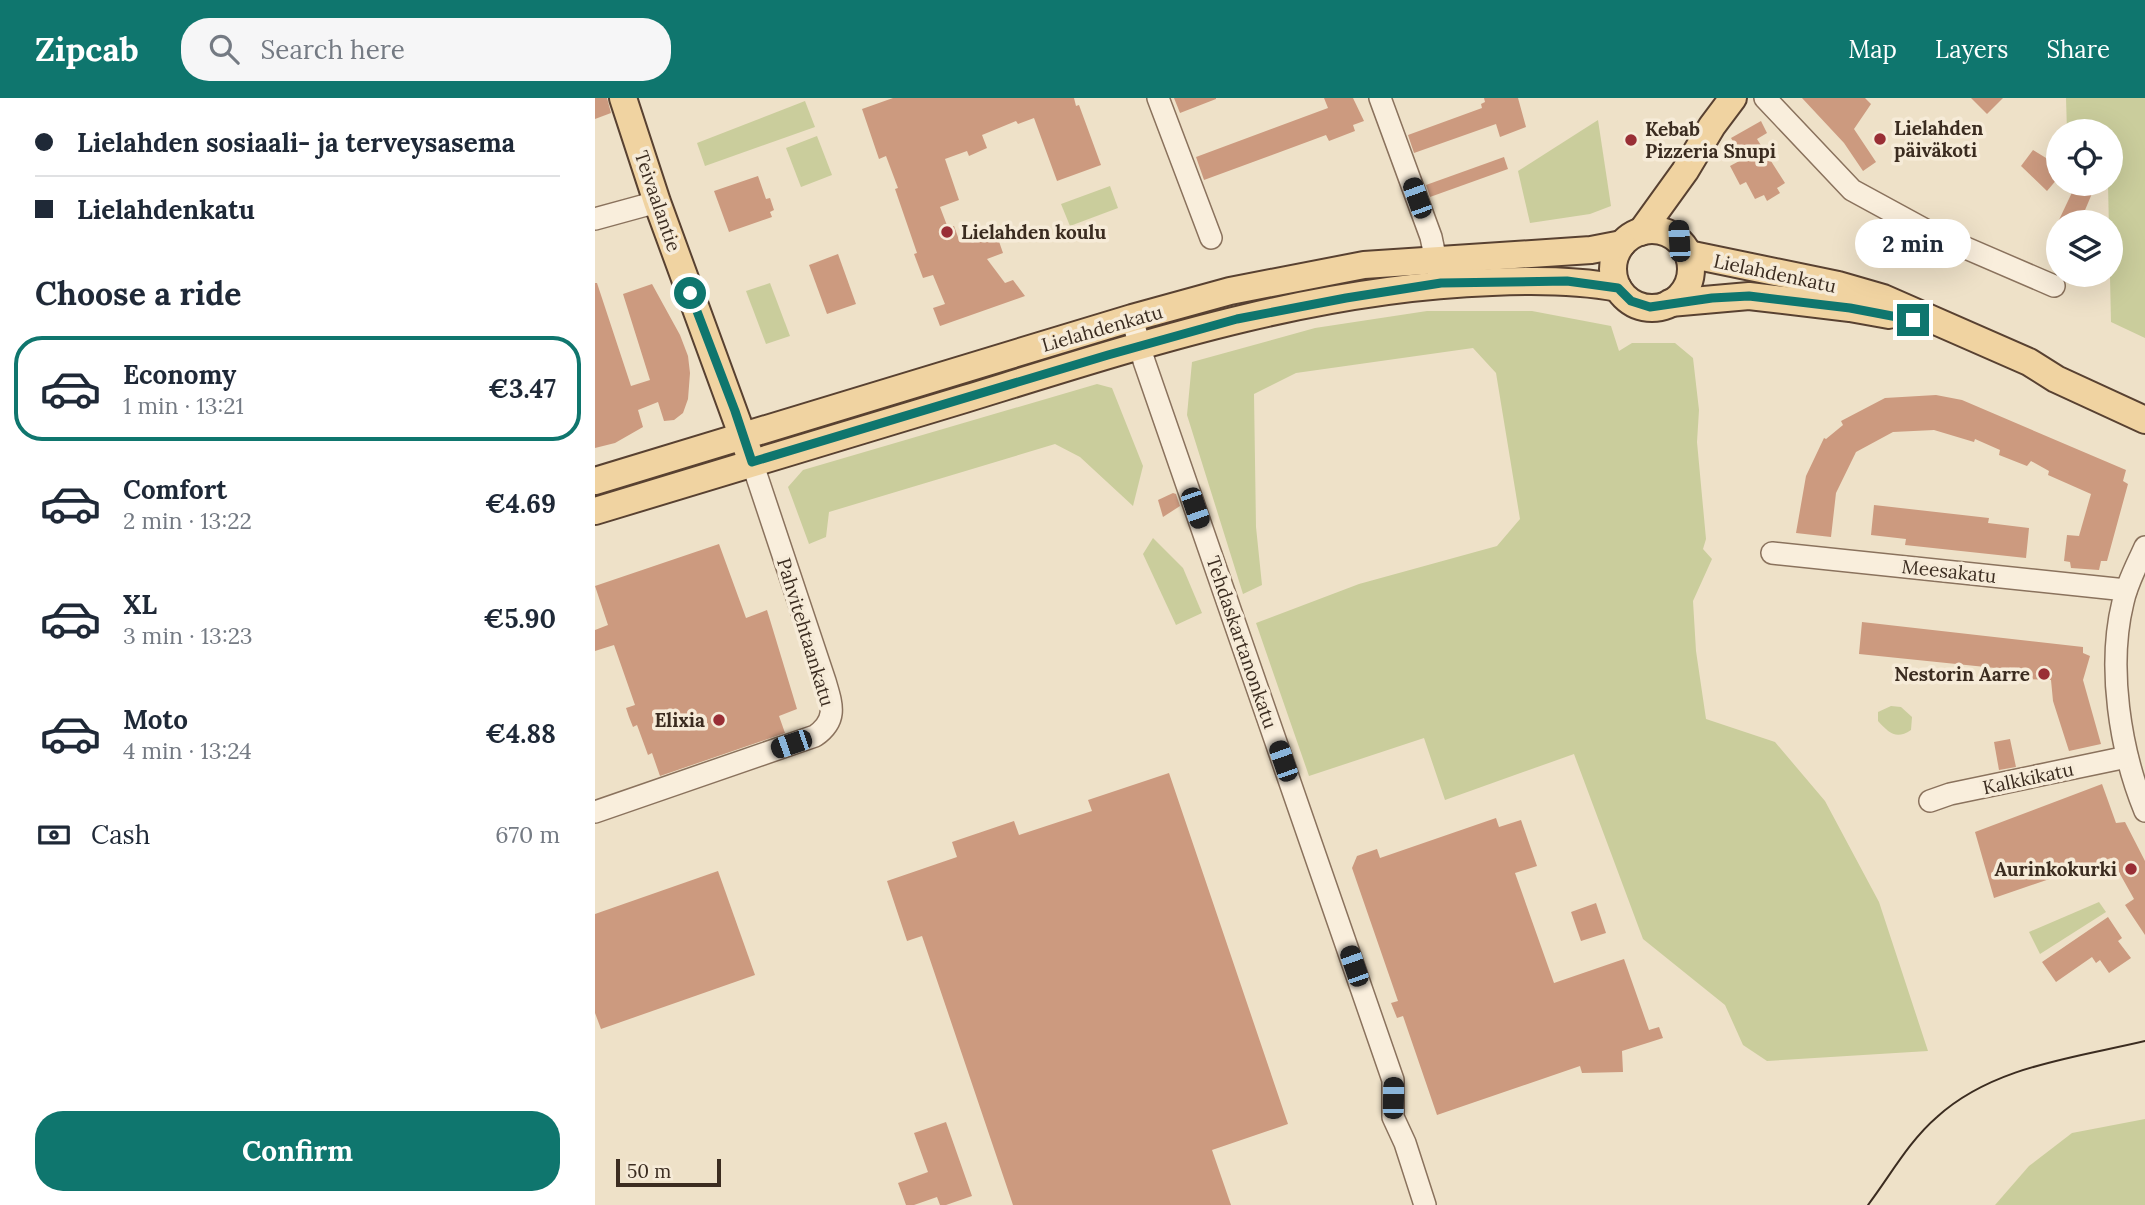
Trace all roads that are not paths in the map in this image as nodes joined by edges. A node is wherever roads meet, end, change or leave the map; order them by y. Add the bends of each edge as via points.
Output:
1 (623, 98) edge
2 (1158, 98) edge
3 (1381, 98) edge
4 (1733, 98) edge
5 (1765, 98) edge
6 (1685, 171) junction
7 (657, 201) junction
8 (595, 219) edge
9 (1211, 237) dead end
10 (1632, 238) junction
11 (1683, 248) junction
12 (1438, 271) junction
13 (2046, 283) edge
14 (1618, 288) junction
15 (1670, 303) junction
16 (1132, 318) junction
17 (1939, 324) junction
18 (1139, 346) junction
19 (2029, 362) junction
20 (2145, 404) edge
21 (2145, 419) edge
22 (743, 436) junction
23 (752, 462) junction
24 (595, 481) edge
25 (595, 511) edge
26 (2145, 547) edge
27 (1772, 553) dead end
28 (2126, 590) junction
29 (2127, 757) junction
30 (1930, 801) dead end
31 (2145, 811) edge
32 (595, 812) edge
33 (1425, 1205) edge

1 - 7 main road, Teivaalantie
2 - 9 street
3 - 12 street via 1431,237
4 - 6 main road
5 - 13 street via 1852,190 1931,233
6 - 10 main road
6 - 11 main road via 1678,200
7 - 8 street
7 - 22 main road, Teivaalantie
10 - 11 main road via 1661,231
10 - 12 main road, Lielahdenkatu via 1591,250
10 - 14 main road via 1614,264
11 - 15 main road via 1691,270 1687,286
11 - 17 main road, Lielahdenkatu via 1883,298
12 - 14 main road, Lielahdenkatu
12 - 16 main road, Lielahdenkatu via 1364,265 1230,291
12 - 18 main road, Lielahdenkatu
14 - 15 main road via 1643,306
15 - 17 main road, Lielahdenkatu via 1749,296
16 - 18 street, Tehdaskartanonkatu
16 - 22 main road, Lielahdenkatu
17 - 19 main road, Lielahdenkatu
18 - 23 main road, Lielahdenkatu
18 - 33 street, Tehdaskartanonkatu via 1394,1080 1393,1117
19 - 20 main road, Lielahdenkatu
19 - 21 main road, Lielahdenkatu
22 - 23 main road, Teivaalantie
22 - 24 main road, Lielahdenkatu
23 - 25 main road, Lielahdenkatu
23 - 32 street, Pahvitehtaankatu via 832,714 815,736
26 - 28 street
27 - 28 street, Meesakatu
28 - 29 street via 2116,677
29 - 30 street, Kalkkikatu
29 - 31 street

